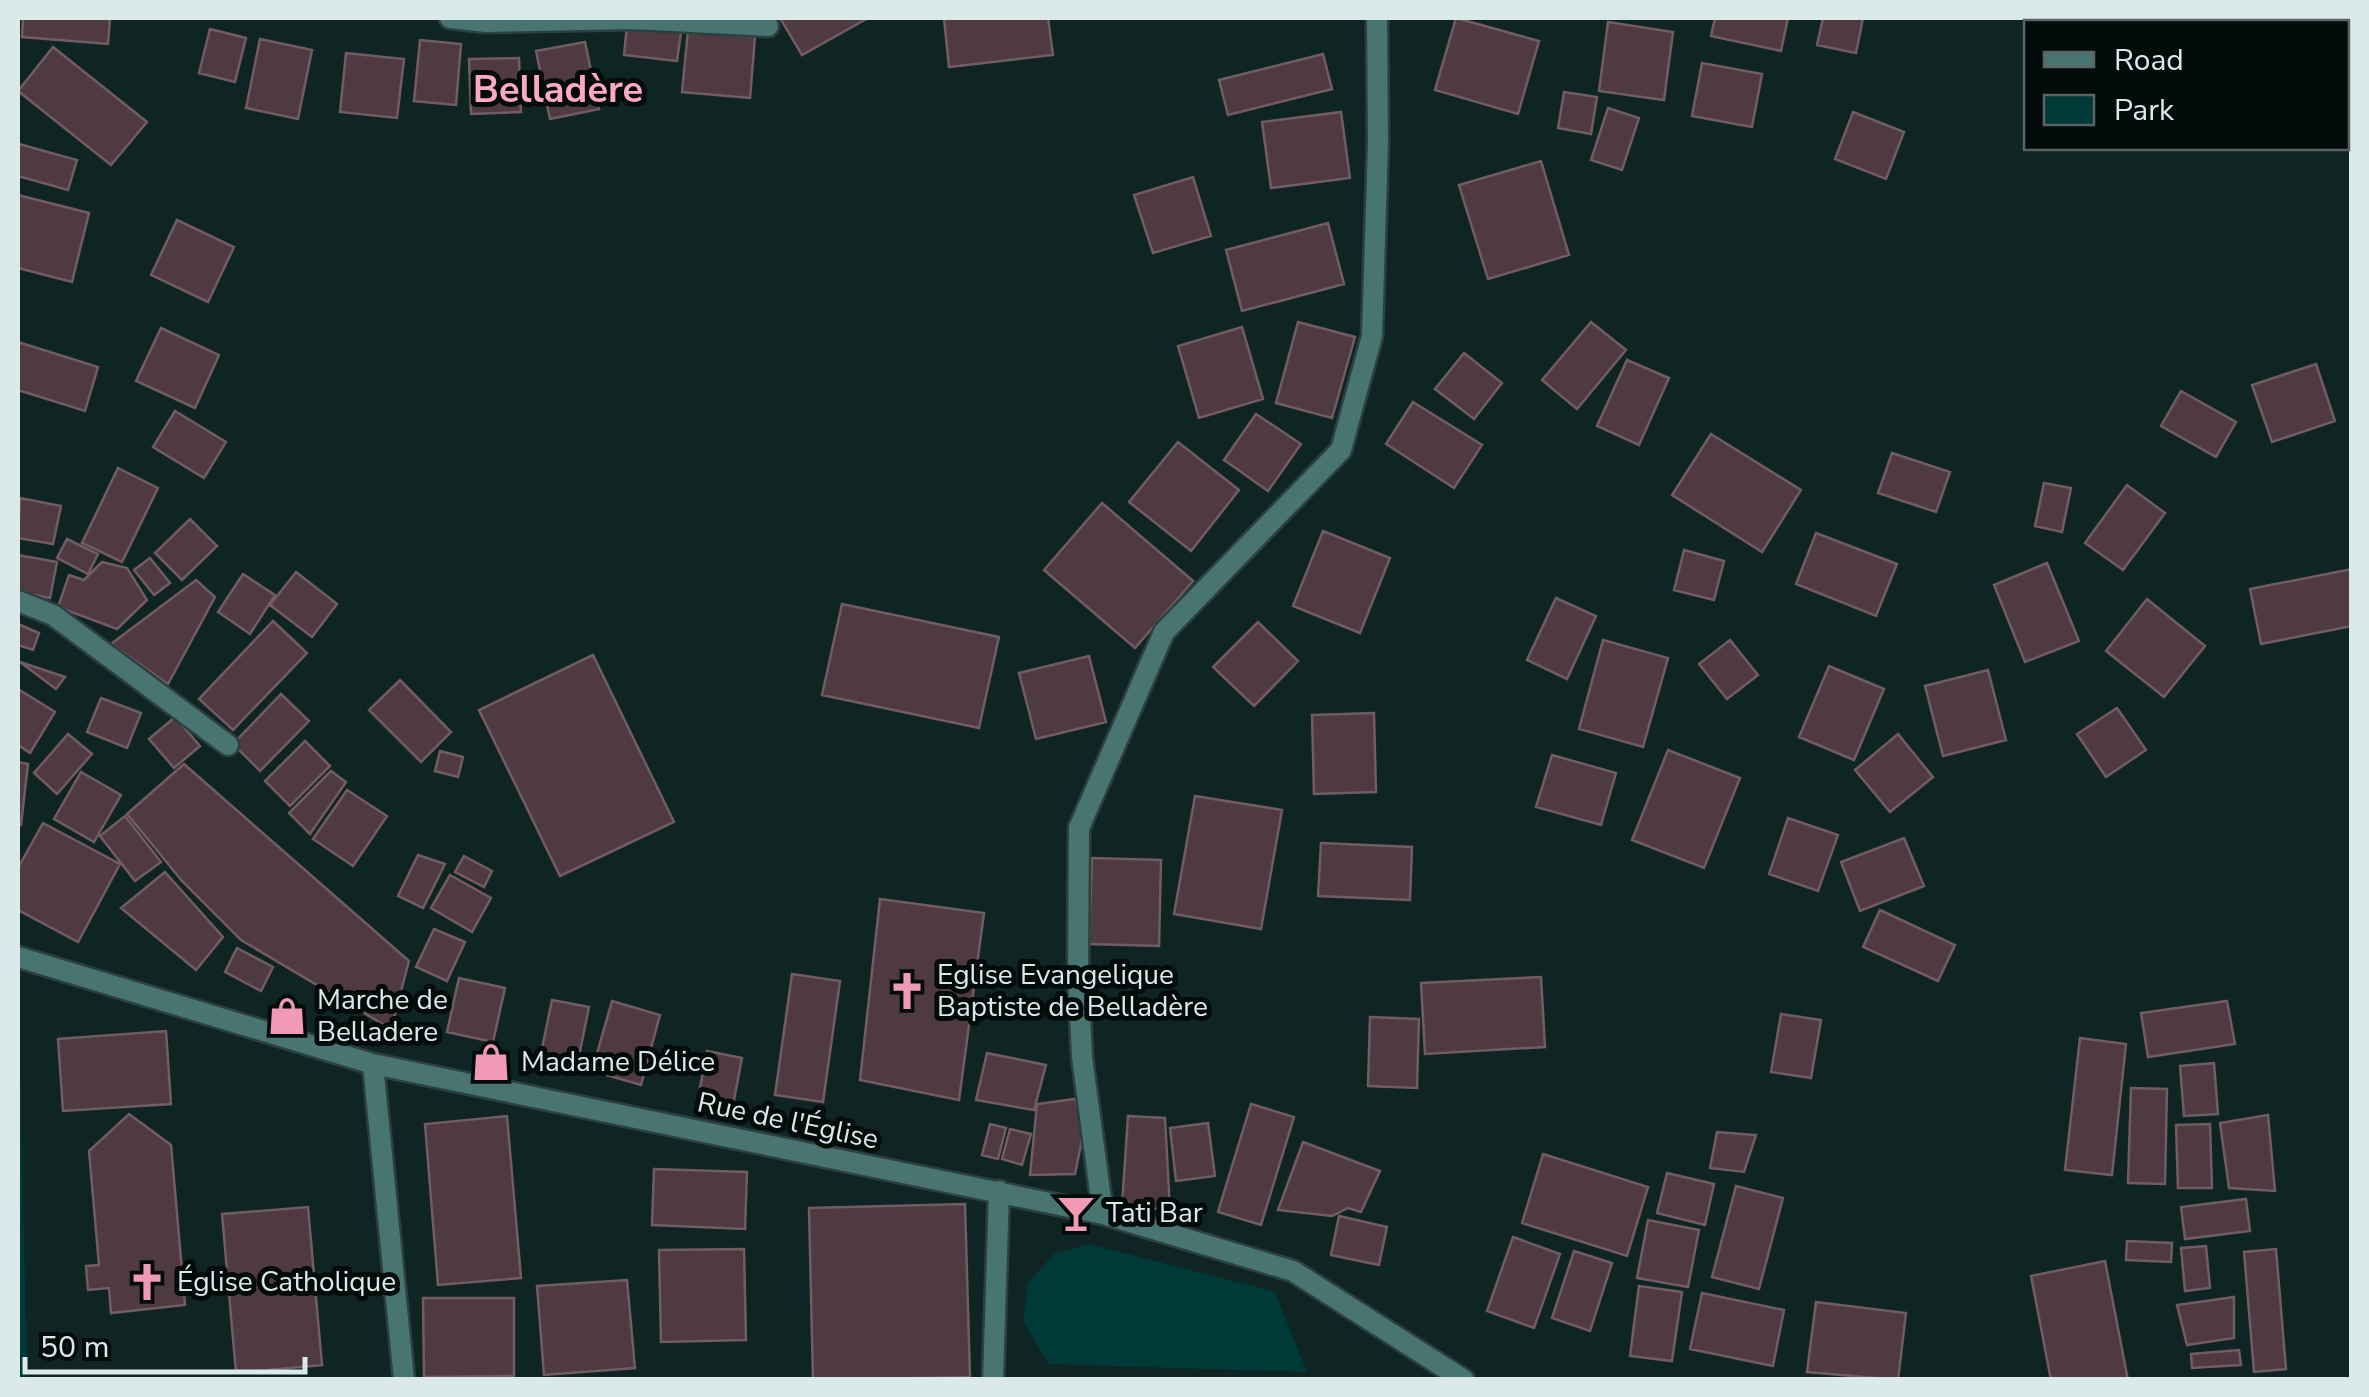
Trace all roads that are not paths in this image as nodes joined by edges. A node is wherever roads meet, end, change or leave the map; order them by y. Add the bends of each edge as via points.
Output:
1 (450, 18) edge
2 (1376, 18) edge
3 (768, 26) dead end
4 (18, 601) edge
5 (228, 745) dead end
6 (18, 957) edge
7 (373, 1064) junction
8 (999, 1191) junction
9 (1104, 1214) junction
10 (404, 1380) edge
11 (993, 1380) edge
12 (1464, 1380) edge

1 - 3 street
2 - 9 street via 1372,336 1341,450 1164,632 1079,828 1082,1057
4 - 5 street via 53,614
6 - 7 street, Rue de l'Église
7 - 8 street, Rue de l'Église
7 - 10 street
8 - 9 street, Rue de l'Église
8 - 11 street
9 - 12 street, Rue de l'Église via 1293,1270

